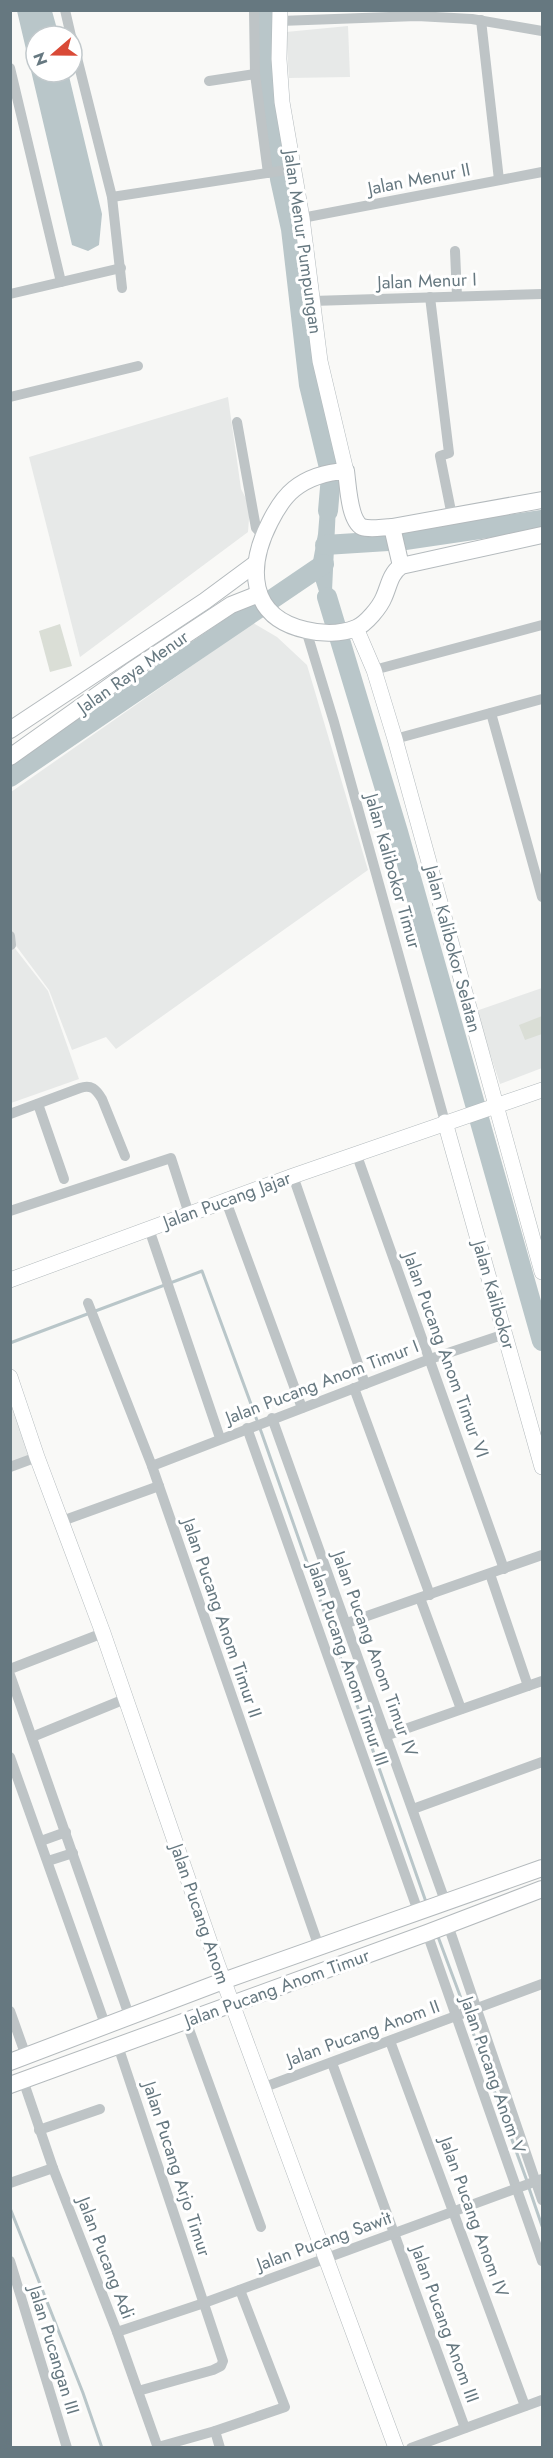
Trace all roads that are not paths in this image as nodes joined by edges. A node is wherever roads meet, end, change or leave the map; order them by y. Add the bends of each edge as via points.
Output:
1 (254, 10) edge
2 (280, 16) edge
3 (481, 20) junction
4 (543, 31) edge
5 (10, 68) edge
6 (255, 74) junction
7 (209, 81) dead end
8 (84, 84) edge
9 (279, 171) junction
10 (543, 172) edge
11 (499, 180) junction
12 (112, 197) junction
13 (302, 218) junction
14 (455, 251) dead end
15 (121, 268) junction
16 (61, 282) junction
17 (122, 288) dead end
18 (10, 294) edge
19 (543, 294) edge
20 (457, 296) junction
21 (430, 297) junction
22 (312, 301) junction
23 (138, 366) dead end
24 (10, 398) edge
25 (237, 422) dead end
26 (333, 473) junction
27 (543, 500) edge
28 (452, 516) junction
29 (392, 527) junction
30 (543, 535) edge
31 (262, 536) junction
32 (255, 564) junction
33 (401, 566) junction
34 (263, 602) junction
35 (543, 625) edge
36 (354, 628) junction
37 (306, 630) junction
38 (374, 670) junction
39 (543, 699) edge
40 (44, 708) junction
41 (491, 713) junction
42 (29, 718) junction
43 (57, 725) junction
44 (10, 730) edge
45 (42, 735) junction
46 (395, 739) junction
47 (10, 757) edge
48 (537, 858) edge
49 (543, 897) edge
50 (10, 936) edge
51 (11, 945) edge
52 (543, 1090) edge
53 (38, 1104) junction
54 (490, 1107) junction
55 (10, 1114) edge
56 (452, 1120) junction
57 (356, 1153) junction
58 (125, 1156) dead end
59 (293, 1176) junction
60 (64, 1179) dead end
61 (226, 1201) junction
62 (10, 1211) edge
63 (189, 1214) junction
64 (149, 1229) junction
65 (543, 1272) edge
66 (10, 1280) edge
67 (88, 1303) dead end
68 (505, 1334) junction
69 (430, 1359) junction
70 (10, 1377) edge
71 (359, 1386) junction
72 (302, 1408) junction
73 (258, 1424) junction
74 (220, 1438) junction
75 (36, 1457) junction
76 (11, 1464) edge
77 (152, 1466) junction
78 (543, 1467) edge
79 (159, 1486) junction
80 (62, 1521) junction
81 (543, 1555) edge
82 (504, 1569) junction
83 (490, 1574) junction
84 (425, 1597) junction
85 (347, 1623) junction
86 (103, 1634) junction
87 (10, 1669) edge
88 (10, 1675) edge
89 (543, 1681) edge
90 (528, 1686) junction
91 (125, 1700) junction
92 (461, 1710) junction
93 (388, 1735) junction
94 (32, 1737) junction
95 (10, 1757) edge
96 (543, 1762) edge
97 (413, 1809) junction
98 (66, 1832) junction
99 (41, 1841) junction
100 (73, 1852) junction
101 (48, 1862) junction
102 (543, 1868) edge
103 (521, 1875) junction
104 (536, 1891) edge
105 (441, 1902) junction
106 (419, 1911) junction
107 (437, 1929) junction
108 (319, 1947) junction
109 (223, 1981) junction
110 (540, 1985) edge
111 (543, 1998) edge
112 (232, 2004) junction
113 (474, 2009) junction
114 (10, 2012) edge
115 (457, 2015) junction
116 (130, 2018) junction
117 (186, 2021) junction
118 (106, 2027) junction
119 (390, 2041) junction
120 (118, 2046) junction
121 (18, 2059) edge
122 (332, 2063) junction
123 (17, 2083) edge
124 (262, 2088) junction
125 (100, 2109) dead end
126 (39, 2130) junction
127 (53, 2168) junction
128 (10, 2183) edge
129 (530, 2184) edge
130 (543, 2200) edge
131 (454, 2212) junction
132 (261, 2227) dead end
133 (394, 2232) junction
134 (326, 2258) junction
135 (10, 2261) edge
136 (543, 2261) edge
137 (240, 2290) junction
138 (204, 2303) junction
139 (117, 2332) junction
140 (138, 2391) junction
141 (543, 2400) edge
142 (525, 2406) junction
143 (465, 2428) junction
144 (215, 2431) junction
145 (158, 2447) edge
146 (67, 2448) edge
147 (220, 2448) edge
148 (396, 2448) edge
149 (411, 2448) edge

1 - 6 street
2 - 3 street
2 - 9 street, Jalan Menur Pumpungan
3 - 4 street
3 - 11 street
5 - 16 street
6 - 7 street
6 - 9 street
8 - 12 street
9 - 12 street
9 - 13 street, Jalan Menur Pumpungan
10 - 11 street, Jalan Menur II
11 - 13 street, Jalan Menur II
12 - 15 street
13 - 22 street, Jalan Menur Pumpungan
14 - 20 street
15 - 16 street
15 - 17 street
16 - 18 street
19 - 20 street, Jalan Menur I
20 - 21 street, Jalan Menur I
21 - 22 street, Jalan Menur I
21 - 28 street via 449,453 440,456
22 - 26 street, Jalan Menur Pumpungan
23 - 24 street
25 - 31 street via 256,528
26 - 29 main road via 358,523 369,528
26 - 31 main road via 301,484 288,495
27 - 28 main road
28 - 29 main road
29 - 33 main road
30 - 33 main road
31 - 32 main road
32 - 34 main road via 255,580
32 - 40 main road, Jalan Raya Menur
33 - 36 main road via 390,579 381,603
34 - 37 main road via 289,625
34 - 43 main road, Jalan Raya Menur via 231,605
35 - 38 street
36 - 37 main road via 327,633
36 - 38 street, Jalan Kalibokor Selatan
37 - 56 street, Jalan Kalibokor Timur
38 - 46 street, Jalan Kalibokor Selatan
39 - 41 street
40 - 42 main road, Jalan Raya Menur
40 - 43 main road
41 - 46 street
41 - 48 street
42 - 44 main road, Jalan Raya Menur
42 - 45 main road
43 - 45 main road, Jalan Raya Menur
45 - 47 main road, Jalan Raya Menur
46 - 54 street, Jalan Kalibokor Selatan
48 - 49 street
50 - 51 street
52 - 54 street, Jalan Pucang Jajar
53 - 55 street
53 - 58 street via 90,1086 102,1098
53 - 60 street
54 - 56 street, Jalan Pucang Jajar
54 - 65 street, Jalan Kalibokor Selatan
56 - 57 street, Jalan Pucang Jajar
56 - 68 street, Jalan Kalibokor
57 - 59 street, Jalan Pucang Jajar
57 - 69 street, Jalan Pucang Anom Timur VI
59 - 61 street, Jalan Pucang Jajar
59 - 71 street
61 - 63 street, Jalan Pucang Jajar
61 - 72 street
62 - 63 street via 171,1158
63 - 64 street, Jalan Pucang Jajar
64 - 66 street, Jalan Pucang Jajar
64 - 74 street
67 - 77 street, Jalan Pucang Anom Timur II
68 - 69 street, Jalan Pucang Anom Timur I
68 - 78 street, Jalan Kalibokor
69 - 71 street, Jalan Pucang Anom Timur I
69 - 82 street, Jalan Pucang Anom Timur VI
70 - 75 street, Jalan Pucang Anom
71 - 72 street, Jalan Pucang Anom Timur I
71 - 84 street
72 - 73 street, Jalan Pucang Anom Timur I
73 - 74 street, Jalan Pucang Anom Timur I
73 - 85 street, Jalan Pucang Anom Timur IV
73 - 106 street, Jalan Pucang Anom Timur III
74 - 77 street, Jalan Pucang Anom Timur I
75 - 76 street
75 - 80 street, Jalan Pucang Anom
77 - 79 street, Jalan Pucang Anom Timur II
79 - 80 street
79 - 108 street, Jalan Pucang Anom Timur II
80 - 86 street, Jalan Pucang Anom
81 - 82 street
82 - 83 street
83 - 84 street
83 - 90 street
84 - 85 street
84 - 92 street
85 - 93 street, Jalan Pucang Anom Timur IV
86 - 87 street
86 - 91 street, Jalan Pucang Anom
88 - 94 street
89 - 90 street
90 - 92 street
91 - 94 street
91 - 109 street, Jalan Pucang Anom
92 - 93 street
93 - 97 street, Jalan Pucang Anom Timur IV
94 - 98 street
95 - 99 street
96 - 97 street
97 - 105 street, Jalan Pucang Anom Timur IV
98 - 99 street
98 - 100 street
99 - 101 street
100 - 101 street
100 - 116 street
101 - 118 street
102 - 103 main road, Jalan Pucang Anom Timur
103 - 104 main road
103 - 105 main road, Jalan Pucang Anom Timur
104 - 107 main road, Jalan Pucang Anom Timur
105 - 106 main road, Jalan Pucang Anom Timur
106 - 108 main road, Jalan Pucang Anom Timur
107 - 112 main road, Jalan Pucang Anom Timur
107 - 113 street, Jalan Pucang Anom V
107 - 115 street, Jalan Pucang Anom V
108 - 109 main road, Jalan Pucang Anom Timur
109 - 112 street, Jalan Pucang Anom
109 - 116 main road, Jalan Pucang Anom Timur
110 - 111 street
110 - 113 street, Jalan Pucang Anom II
112 - 117 main road, Jalan Pucang Anom Timur
112 - 124 street, Jalan Pucang Anom
113 - 115 street, Jalan Pucang Anom II
113 - 129 street, Jalan Pucang Anom V
114 - 121 street
115 - 119 street, Jalan Pucang Anom II
115 - 129 street, Jalan Pucang Anom V
116 - 118 main road, Jalan Pucang Anom Timur
117 - 120 main road, Jalan Pucang Anom Timur
117 - 132 street
118 - 121 main road, Jalan Pucang Anom Timur
119 - 122 street, Jalan Pucang Anom II
119 - 131 street, Jalan Pucang Anom IV
120 - 123 main road, Jalan Pucang Anom Timur
120 - 138 street, Jalan Pucang Arjo Timur
122 - 124 street, Jalan Pucang Anom II
122 - 133 street, Jalan Pucang Anom III
123 - 126 street, Jalan Pucang Adi
124 - 134 street, Jalan Pucang Anom
125 - 126 street
126 - 127 street, Jalan Pucang Adi
127 - 128 street
127 - 139 street, Jalan Pucang Adi
129 - 130 street, Jalan Pucang Anom V
129 - 131 street, Jalan Pucang Sawit
129 - 136 street, Jalan Pucang Anom V
131 - 133 street, Jalan Pucang Sawit
131 - 142 street, Jalan Pucang Anom IV
133 - 134 street, Jalan Pucang Sawit
133 - 143 street, Jalan Pucang Anom III
134 - 137 street, Jalan Pucang Sawit
134 - 148 street, Jalan Pucang Anom
135 - 146 street, Jalan Pucangan III
137 - 138 street, Jalan Pucang Sawit
137 - 144 street via 285,2407
138 - 139 street, Jalan Pucang Sawit
138 - 140 street, Jalan Pucang Arjo Timur via 222,2358 221,2366
139 - 140 street, Jalan Pucang Adi
140 - 145 street, Jalan Pucang Adi
141 - 142 street
142 - 143 street
143 - 149 street
144 - 145 street
144 - 147 street

